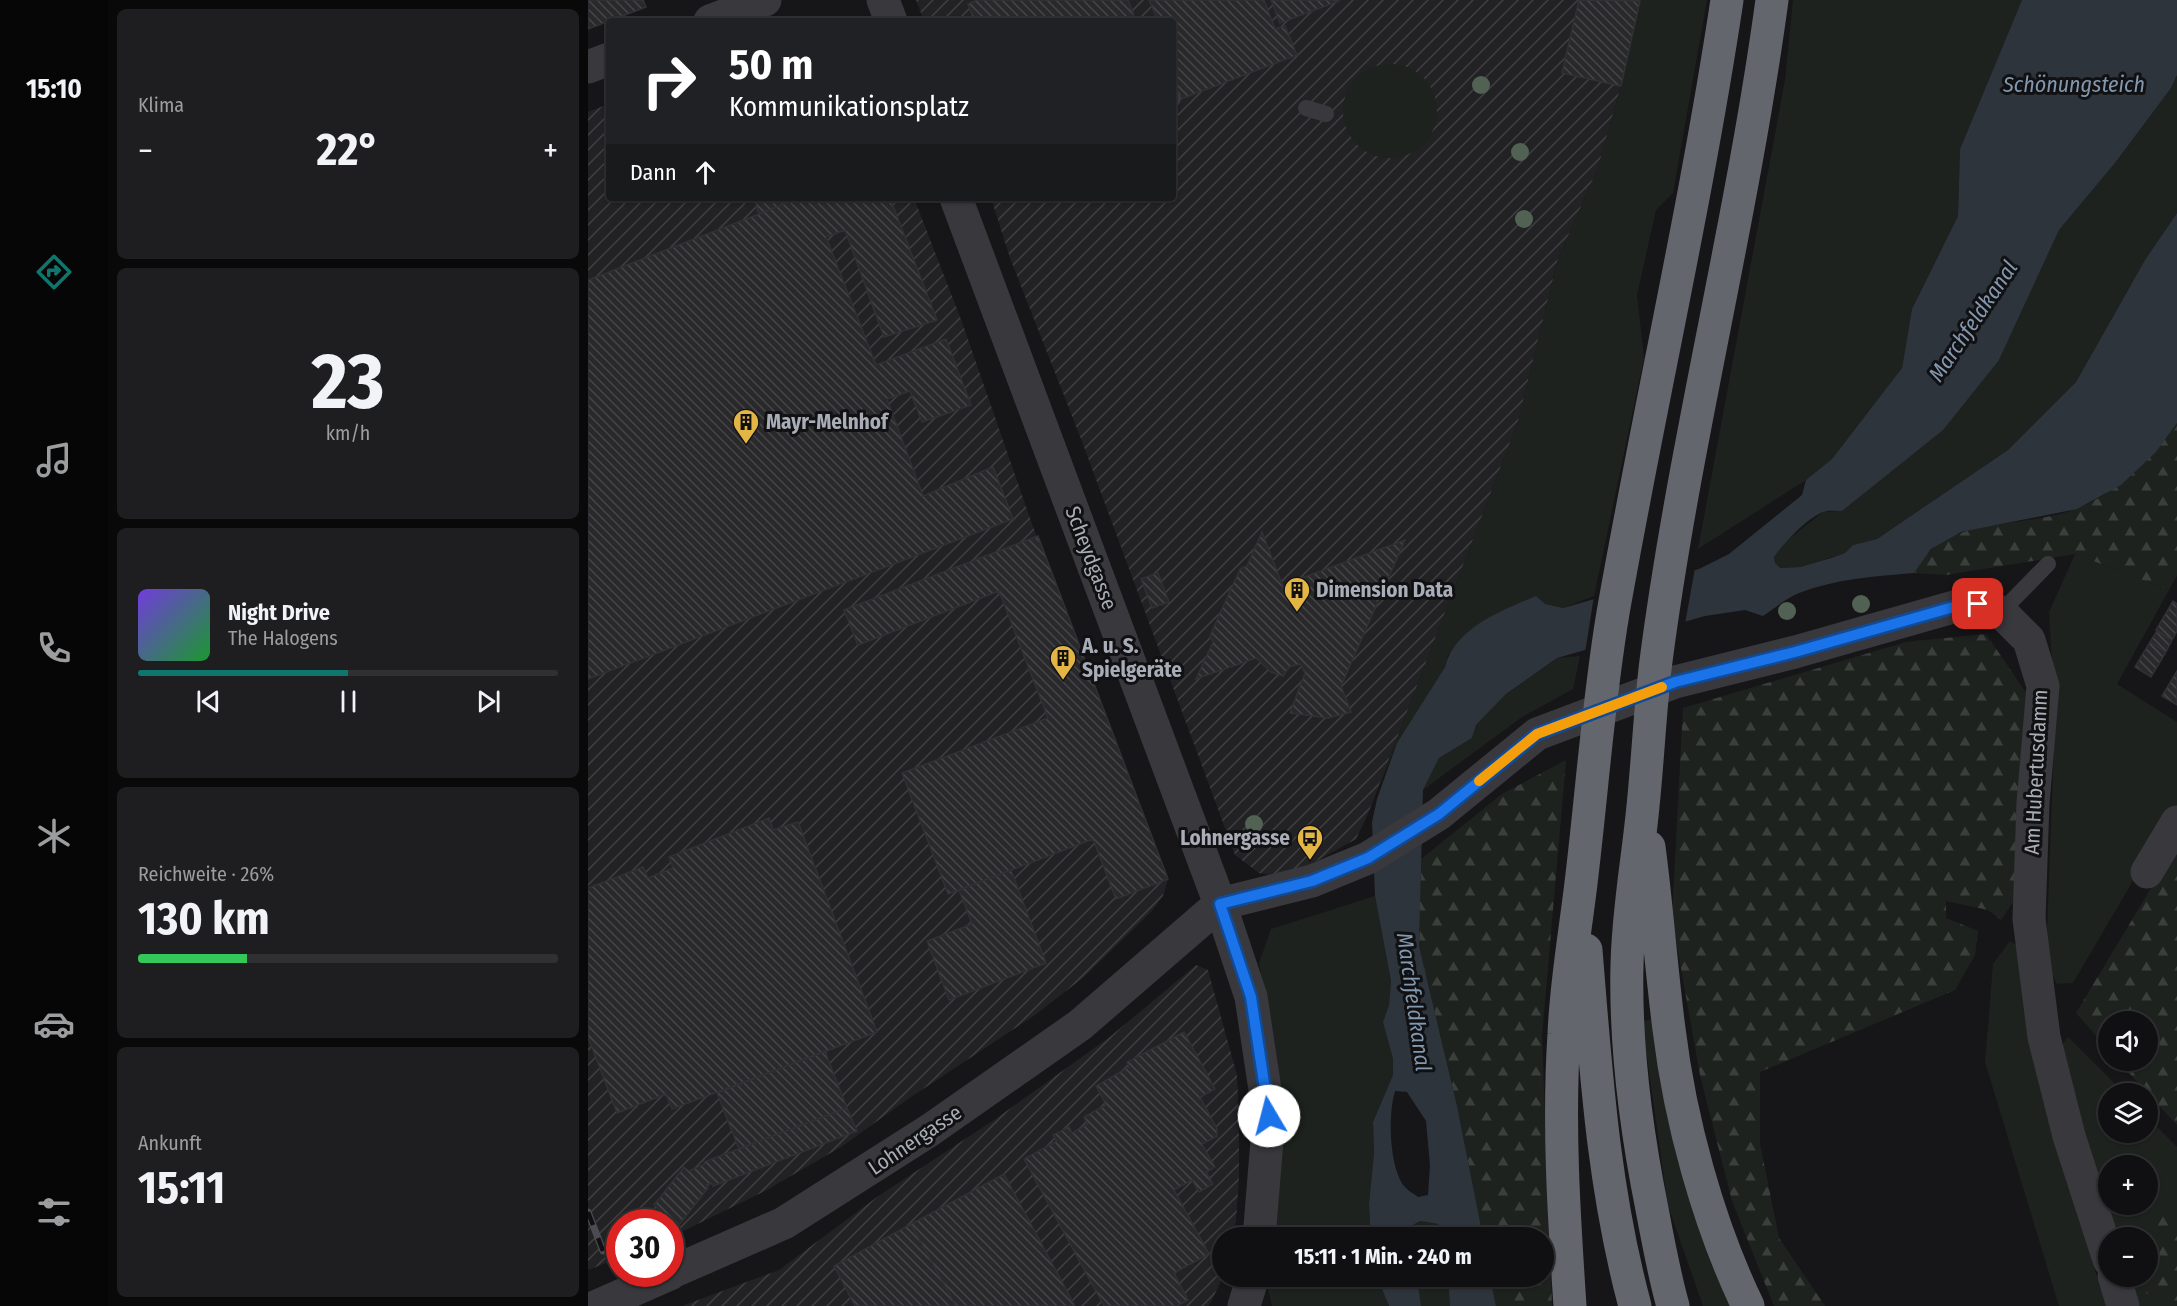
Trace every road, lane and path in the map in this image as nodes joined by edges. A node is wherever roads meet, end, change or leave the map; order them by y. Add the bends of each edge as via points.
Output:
1 (765, 0) edge
2 (883, 0) edge
3 (1728, 0) edge
4 (1772, 0) edge
5 (718, 18) edge
6 (890, 18) edge
7 (606, 61) edge
8 (588, 68) edge
9 (1306, 108) dead end
10 (1326, 114) dead end
11 (957, 201) edge
12 (2048, 564) dead end
13 (2001, 612) junction
14 (1643, 807) junction
15 (2177, 822) edge
16 (2147, 872) dead end
17 (1581, 886) junction
18 (1220, 904) junction
19 (1260, 1227) edge
20 (2099, 1227) edge
21 (684, 1268) edge
22 (640, 1287) edge
23 (1250, 1287) edge
24 (2117, 1287) edge
25 (597, 1306) edge
26 (1244, 1306) edge
27 (1570, 1306) edge
28 (1635, 1306) edge
29 (1673, 1306) edge
30 (1748, 1306) edge
31 (2123, 1306) edge

1 - 5 street
2 - 6 street
3 - 17 highway via 1621,571 1594,749
4 - 14 highway via 1759,95 1656,660
7 - 8 street
9 - 10 lane
11 - 18 street, Scheydgasse
12 - 13 lane
13 - 18 street, Am Hubertusdamm via 1978,604 1957,606 1675,682 1537,734 1439,814 1368,858 1312,881
13 - 20 street, Am Hubertusdamm via 2030,640 2043,686 2033,803 2030,919 2044,1037
14 - 29 highway via 1630,911 1629,1044 1645,1176
14 - 30 highway via 1680,1094 1708,1200
15 - 16 street
17 - 27 highway via 1563,1037 1563,1159
17 - 28 highway via 1599,1116 1610,1191
18 - 19 street, Scheydgasse via 1251,997 1269,1116
18 - 21 street, Lohnergasse via 1080,1025 939,1125 784,1223
22 - 25 street, Lohnergasse
23 - 26 street
24 - 31 street

